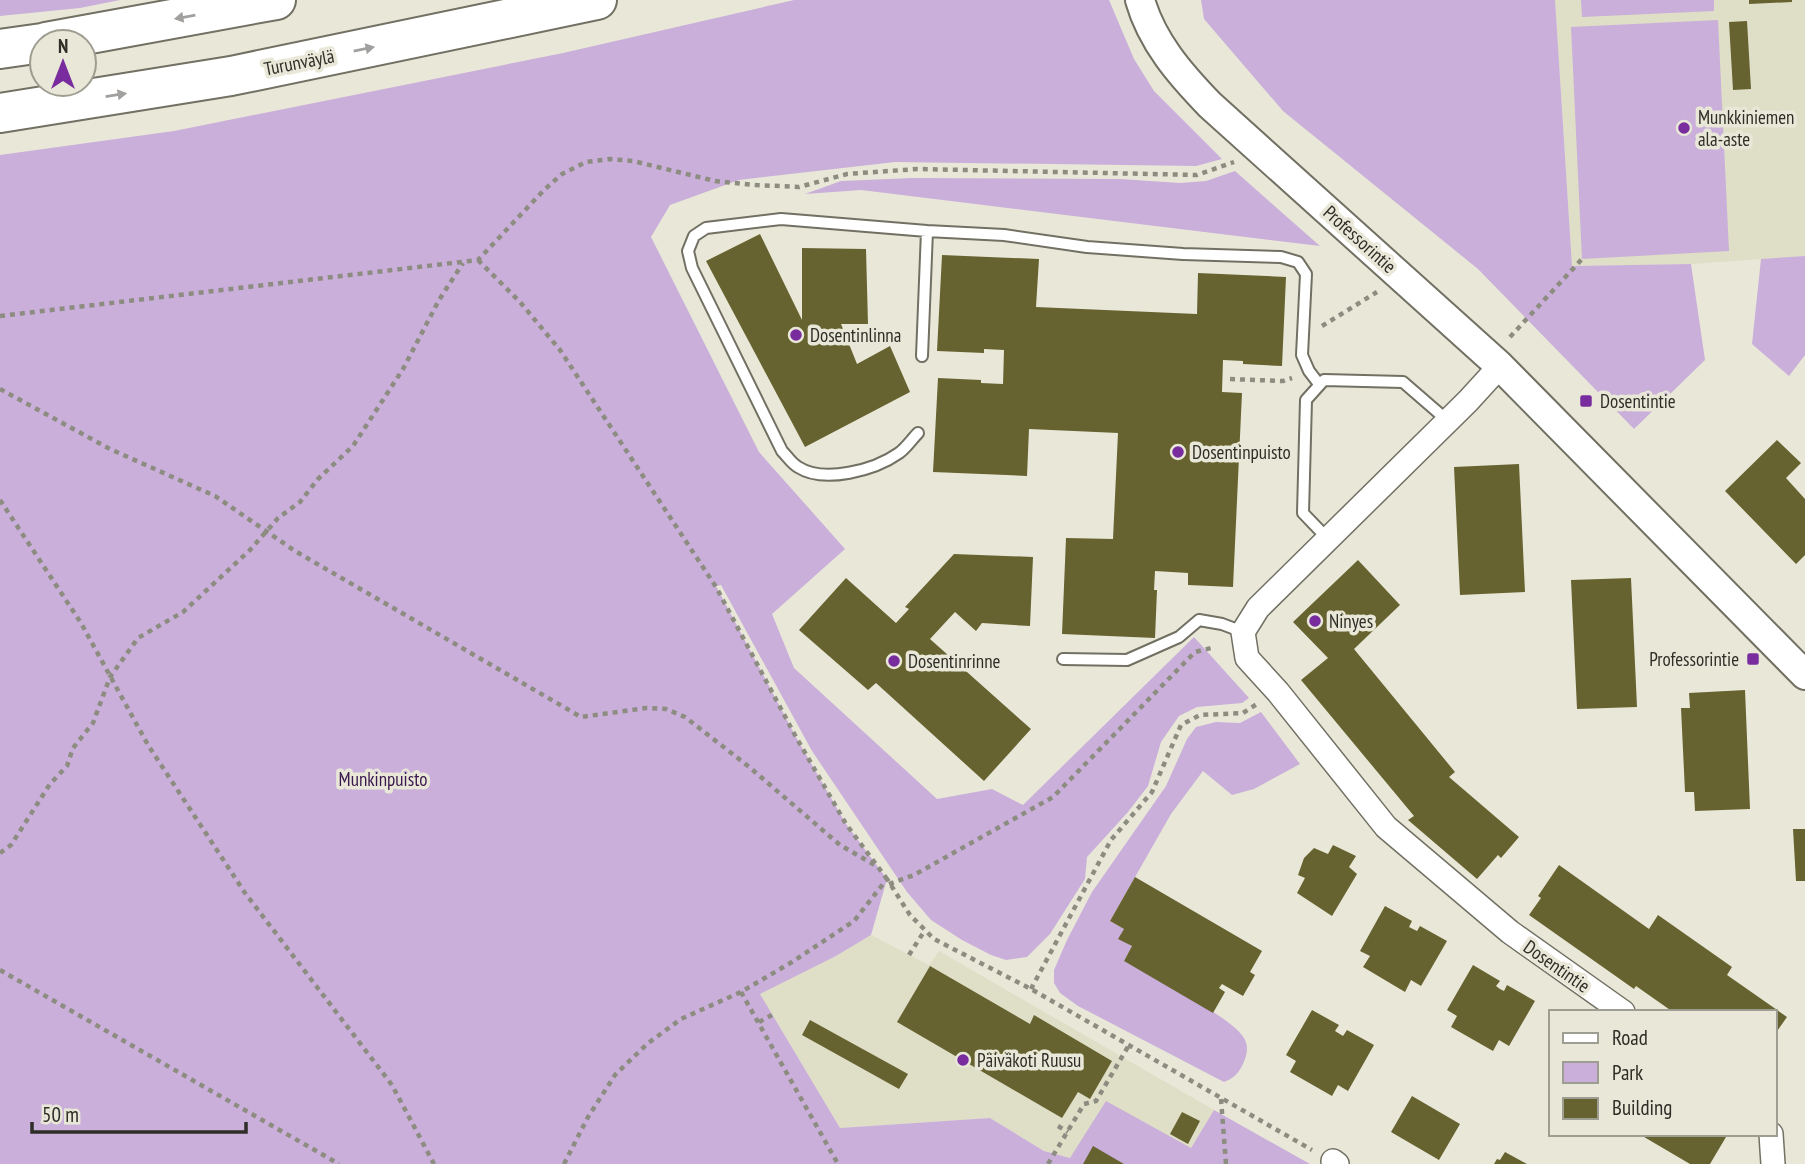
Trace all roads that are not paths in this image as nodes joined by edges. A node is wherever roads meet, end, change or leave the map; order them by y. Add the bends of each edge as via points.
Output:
1 (276, 0) edge
2 (597, 0) edge
3 (1140, 0) edge
4 (98, 32) edge
5 (28, 45) edge
6 (0, 49) edge
7 (0, 113) edge
8 (927, 232) junction
9 (922, 356) dead end
10 (1500, 366) junction
11 (1319, 384) junction
12 (1448, 421) junction
13 (918, 433) dead end
14 (1329, 539) junction
15 (1244, 632) junction
16 (1063, 659) dead end
17 (1805, 675) edge
18 (1620, 1010) edge
19 (1771, 1136) edge
20 (1773, 1164) edge

1 -> 4 highway
7 -> 2 highway, Turunväylä via 230,76
3 - 10 street, Professorintie via 1166,55 1210,105
5 - 6 highway
8 - 9 lane
8 - 11 lane via 1004,235 1155,252 1281,257 1298,262 1306,274 1303,355
8 - 13 lane via 760,220 706,228 694,236 688,251 692,268 782,451 797,467 815,474 843,475 900,453
10 - 12 street
10 - 17 street, Professorintie
11 - 12 lane via 1324,380 1403,382
11 - 14 lane via 1306,400 1303,513
12 - 14 street
14 - 15 street via 1258,608
15 - 16 lane via 1199,620 1179,637 1127,660
15 - 18 street, Dosentintie via 1247,658 1386,827 1510,932
19 - 20 street

